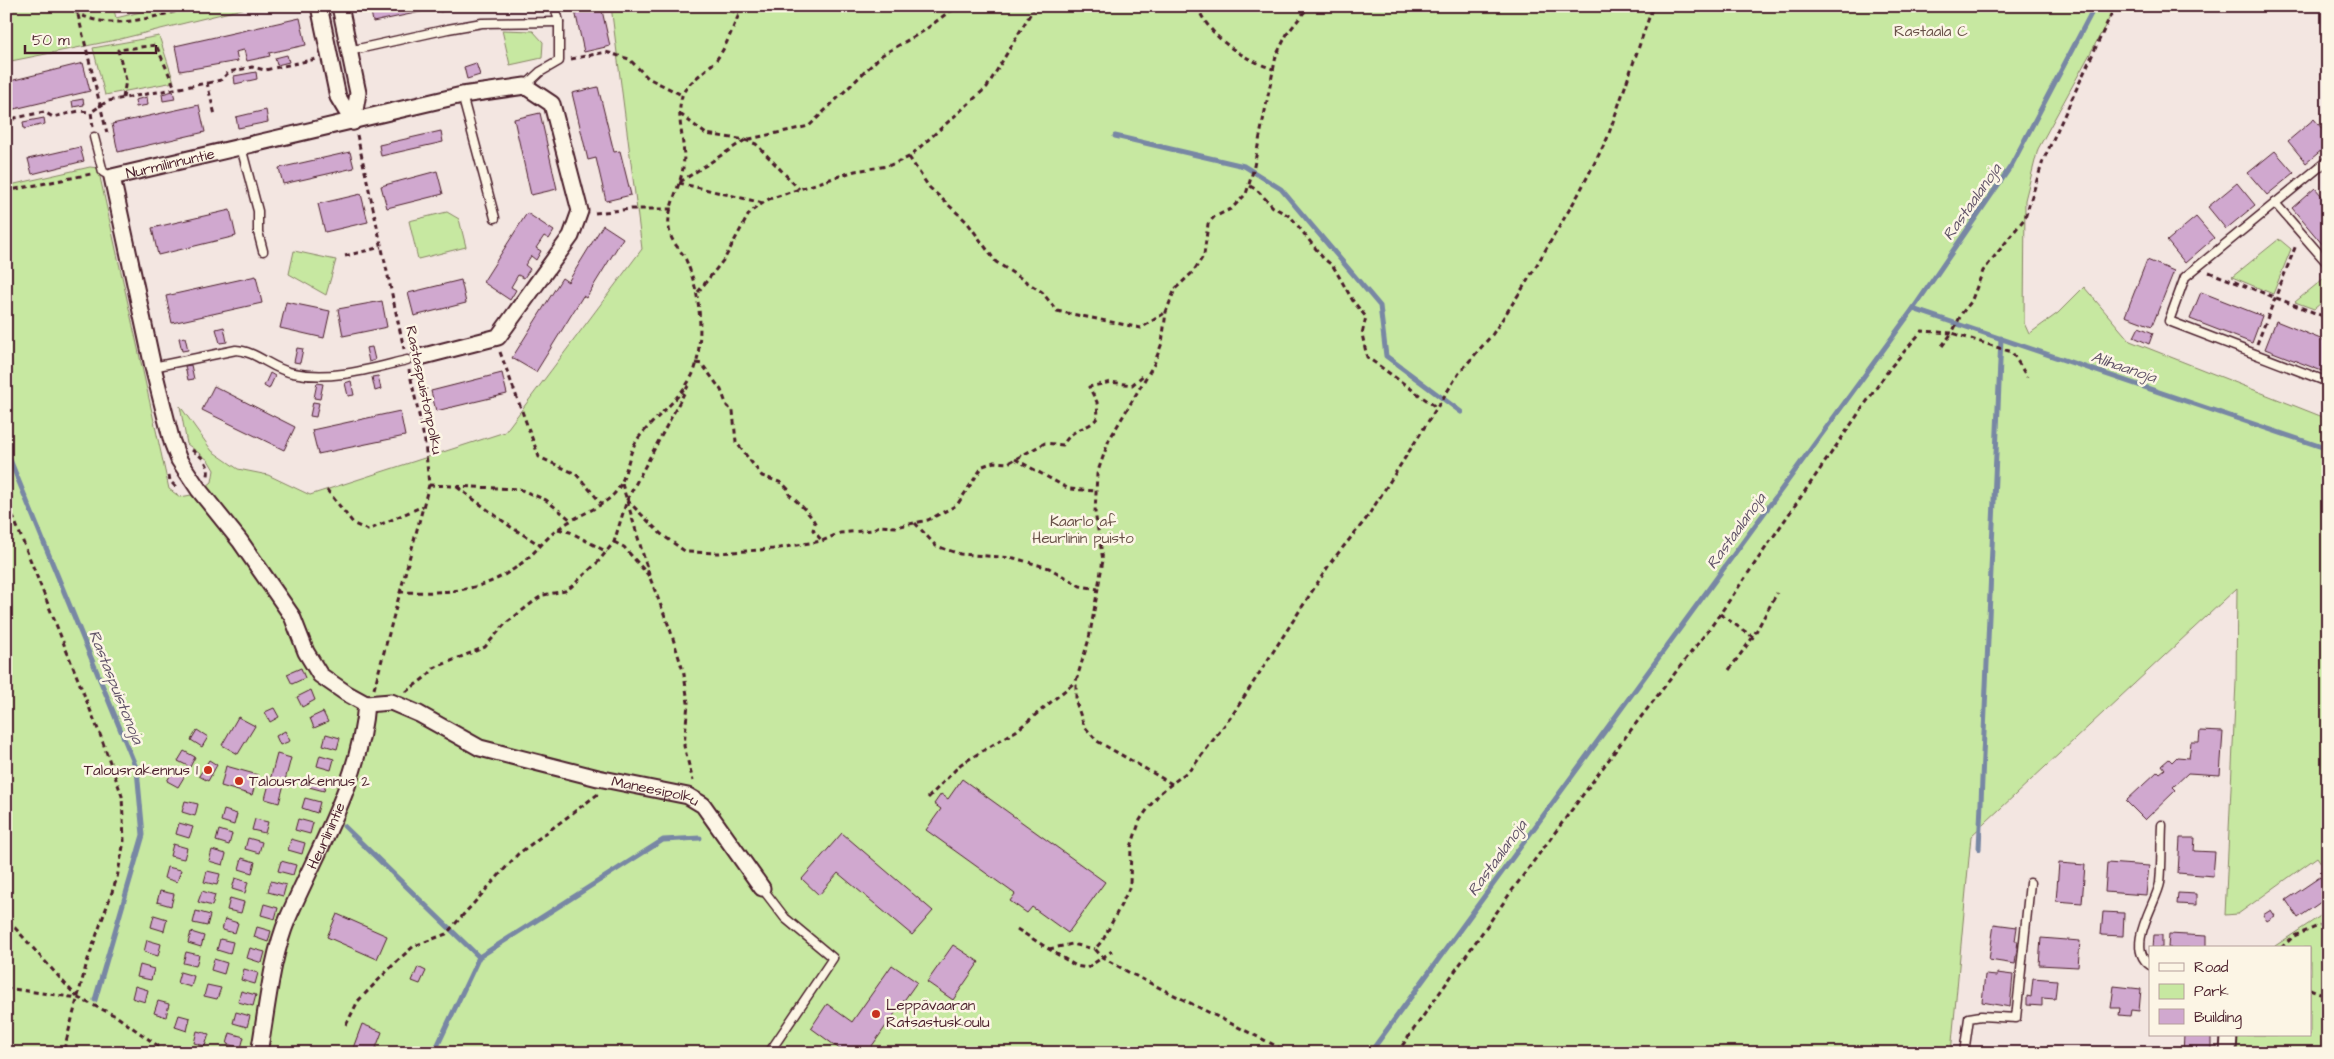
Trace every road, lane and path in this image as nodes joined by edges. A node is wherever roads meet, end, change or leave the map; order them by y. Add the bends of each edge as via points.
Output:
1 (67, 6) edge
2 (198, 6) edge
3 (320, 6) edge
4 (340, 6) edge
5 (555, 6) edge
6 (722, 6) edge
7 (744, 6) edge
8 (985, 6) edge
9 (1035, 6) edge
10 (1197, 6) edge
11 (1309, 6) edge
12 (1653, 6) edge
13 (2115, 6) edge
14 (739, 14) junction
15 (78, 15) junction
16 (559, 22) junction
17 (349, 51) junction
18 (316, 59) dead end
19 (559, 61) junction
20 (1273, 69) junction
21 (204, 84) junction
22 (525, 86) junction
23 (175, 88) junction
24 (462, 95) junction
25 (682, 95) junction
26 (123, 98) junction
27 (101, 106) junction
28 (91, 112) junction
29 (680, 114) junction
30 (215, 115) dead end
31 (6, 124) edge
32 (355, 128) junction
33 (94, 137) joint
34 (109, 140) dead end
35 (745, 140) junction
36 (241, 147) junction
37 (909, 157) junction
38 (2328, 160) edge
39 (108, 174) junction
40 (680, 183) junction
41 (1250, 186) junction
42 (799, 190) junction
43 (6, 191) edge
44 (764, 203) junction
45 (2276, 203) junction
46 (672, 209) junction
47 (580, 214) junction
48 (495, 218) dead end
49 (2301, 233) junction
50 (381, 247) junction
51 (263, 251) dead end
52 (345, 256) dead end
53 (2328, 264) edge
54 (2197, 268) junction
55 (698, 293) junction
56 (2275, 298) junction
57 (1166, 312) junction
58 (2328, 318) edge
59 (1953, 332) junction
60 (494, 338) junction
61 (1942, 346) dead end
62 (2253, 353) junction
63 (413, 359) junction
64 (696, 363) junction
65 (154, 367) junction
66 (1147, 372) junction
67 (2027, 377) dead end
68 (690, 382) junction
69 (2328, 382) edge
70 (1436, 407) junction
71 (1015, 460) junction
72 (622, 484) junction
73 (429, 485) junction
74 (456, 486) junction
75 (327, 490) dead end
76 (1096, 491) junction
77 (6, 499) edge
78 (627, 500) junction
79 (602, 504) junction
80 (423, 506) junction
81 (571, 520) junction
82 (915, 523) junction
83 (557, 529) junction
84 (822, 541) junction
85 (614, 542) junction
86 (540, 546) junction
87 (607, 552) junction
88 (650, 578) junction
89 (1098, 589) junction
90 (399, 592) junction
91 (1777, 593) dead end
92 (1720, 614) junction
93 (1753, 637) junction
94 (1729, 670) dead end
95 (1076, 681) junction
96 (390, 702) junction
97 (366, 704) junction
98 (614, 782) junction
99 (1172, 784) junction
100 (928, 798) dead end
101 (703, 805) junction
102 (2162, 825) dead end
103 (2030, 883) dead end
104 (762, 888) joint
105 (2328, 922) edge
106 (6, 925) edge
107 (1017, 929) dead end
108 (2283, 946) edge
109 (1048, 949) junction
110 (1095, 950) junction
111 (1112, 951) dead end
112 (1102, 957) junction
113 (2149, 964) edge
114 (6, 988) edge
115 (2312, 990) edge
116 (2328, 996) edge
117 (78, 998) junction
118 (346, 1025) dead end
119 (2228, 1036) edge
120 (63, 1053) edge
121 (168, 1053) edge
122 (259, 1053) edge
123 (769, 1053) edge
124 (1290, 1053) edge
125 (1397, 1053) edge
126 (1964, 1053) edge
127 (2228, 1053) edge

1 - 15 path
2 - 15 path via 116,24
3 - 32 street via 338,97
4 - 17 street
5 - 16 lane
6 - 14 path
7 - 14 path
8 - 35 path via 950,11 882,55 809,126
9 - 37 path via 987,87
10 - 20 path via 1203,21 1232,50
11 - 20 path via 1287,34
12 - 70 path via 1607,139 1578,195 1502,320
13 - 59 path via 2043,161 2025,218 1983,271 1971,302
14 - 25 path via 716,60
15 - 27 path
16 - 17 lane via 482,23
16 - 19 lane
17 - 32 street via 358,93
18 - 21 path via 265,70 252,67 229,72 221,80
19 - 22 lane
19 - 25 path via 606,52 629,59 648,78
20 - 41 path
21 - 23 path
21 - 30 path via 207,83
22 - 24 street, Nurmilinnuntie
22 - 47 street via 552,104
23 - 26 path
23 - 26 path via 156,45 118,50 126,80
24 - 32 street, Nurmilinnuntie
24 - 48 lane
25 - 29 path
26 - 27 path
27 - 28 path
27 - 34 path
28 - 31 path via 79,111 53,117 44,112 15,118
28 - 33 path
29 - 35 path via 706,134
29 - 40 path via 684,166
32 - 36 street, Nurmilinnuntie
32 - 50 path, Rastaspuistonpolku
33 - 39 lane
35 - 40 path
35 - 42 path via 756,144
36 - 39 street, Nurmilinnuntie
36 - 51 lane via 258,211 258,232
37 - 42 path via 888,166 855,171
37 - 57 path via 929,187 967,222 996,262 1042,292 1057,311 1141,328
38 - 45 lane
39 - 43 path
39 - 65 street, Nurmilinnuntie
40 - 44 path
40 - 46 path
41 - 57 path via 1238,203 1208,224 1204,255 1193,272 1175,289
41 - 70 path via 1273,207 1291,217 1333,266 1366,317 1362,334 1367,357
42 - 44 path
44 - 55 path via 750,212 725,258
45 - 49 lane
45 - 54 lane
46 - 47 path
46 - 55 path via 670,234 686,259
47 - 60 street via 571,236 498,337
49 - 53 lane
49 - 56 path
50 - 52 path
50 - 63 path, Rastaspuistonpolku
54 - 56 path
54 - 62 lane via 2185,277 2169,321
55 - 64 path via 700,320
56 - 58 path
56 - 62 path
57 - 66 path via 1162,344
59 - 61 path
59 - 67 path via 2012,352
59 - 92 path via 1922,331 1890,368
60 - 63 street
60 - 79 path via 539,457 576,474
62 - 69 lane
63 - 65 lane via 347,374 322,376 292,373 272,366 245,350 236,350
63 - 73 path, Rastaspuistonpolku
64 - 68 path
64 - 84 path via 702,364 733,411 736,442 762,476 774,479 788,489 804,512 813,518 813,530
65 - 97 street, Nurmilinnuntie via 172,442 186,471 292,616 306,652 320,675
66 - 71 path via 1132,385 1111,382 1089,387 1097,402 1098,417 1094,423 1068,435 1063,445 1045,444
66 - 76 path via 1110,440 1097,474
68 - 72 path via 638,438
68 - 78 path
70 - 99 path via 1366,518 1331,562 1233,714 1192,768
71 - 76 path via 1069,489
71 - 82 path via 983,466 957,505 936,517
72 - 78 path
72 - 79 path
73 - 74 path
73 - 80 path, Rastaspuistonpolku
74 - 81 path via 519,489 546,500
74 - 86 path
75 - 80 path via 354,524 368,530
76 - 89 path via 1104,560
77 - 117 path via 122,796 124,840 117,878 87,962
78 - 84 path via 661,534 686,552 773,549
78 - 85 path
78 - 88 path
79 - 81 path
80 - 90 path, Rastaspuistonpolku
81 - 83 path
82 - 84 path via 840,533
82 - 89 path via 936,546 960,554 1014,558 1049,568 1080,586
83 - 86 path
83 - 87 path via 570,532
85 - 87 path
85 - 88 path via 624,547
86 - 90 path via 528,558 486,585 444,593
87 - 96 path via 571,587 543,595 504,624 485,647 434,668
88 - 101 path via 684,674 688,703 685,755
89 - 95 path via 1089,639
90 - 97 path, Rastaspuistonpolku via 377,682
91 - 93 path
92 - 93 path
92 - 125 path via 1626,735
93 - 94 path
95 - 99 path via 1076,702 1084,726 1097,741
95 - 100 path via 1016,731 961,764
96 - 97 street, Maneesipolku
96 - 98 street, Maneesipolku via 419,714 480,748
97 - 122 street, Heurlinintie via 362,740 342,803 288,920
98 - 101 street, Maneesipolku via 688,796
98 - 118 path via 518,854 446,934 414,946 397,961 358,1001
99 - 110 path via 1140,820 1131,847 1130,885
101 - 104 street, Maneesipolku
102 - 113 lane via 2160,885 2142,930 2141,950
103 - 126 lane via 2016,1018 1969,1018
104 - 123 lane, Maneesipolku via 785,918 833,958
105 - 108 path via 2294,936
106 - 117 path via 15,928
107 - 109 path
109 - 110 path via 1072,944
109 - 112 path via 1076,966 1086,968
110 - 112 path
111 - 112 path
112 - 124 path
114 - 117 path
115 - 116 path
117 - 120 path
117 - 121 path via 116,1016
119 - 127 street

